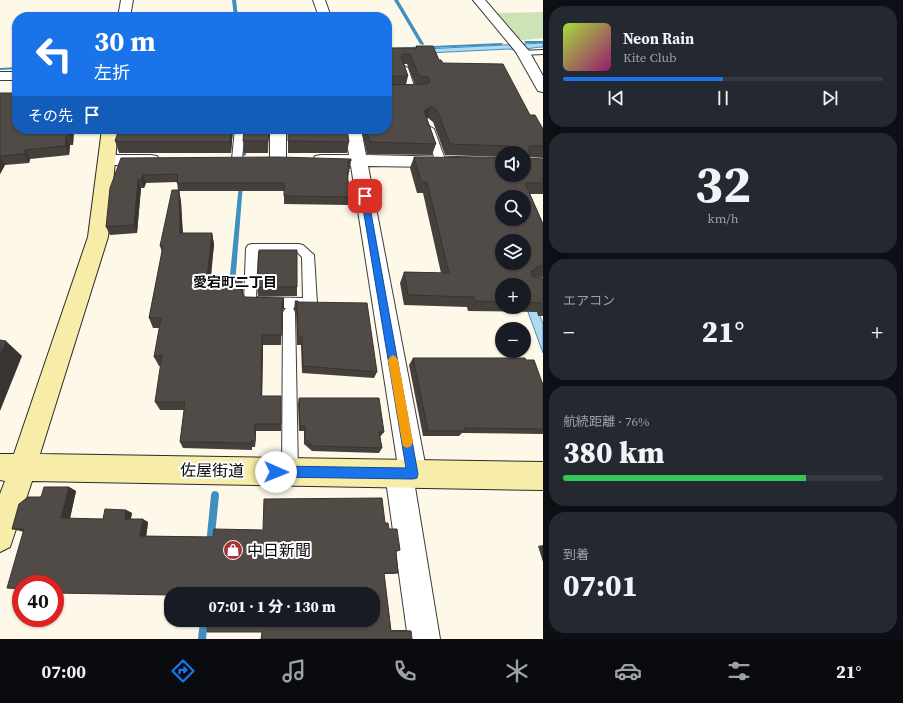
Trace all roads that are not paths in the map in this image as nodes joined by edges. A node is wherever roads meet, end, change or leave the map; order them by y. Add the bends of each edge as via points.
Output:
1 (127, 0) edge
2 (319, 0) edge
3 (479, 0) edge
4 (125, 12) edge
5 (323, 12) edge
6 (519, 48) junction
7 (543, 52) edge
8 (404, 68) edge
9 (0, 76) edge
10 (12, 76) edge
11 (543, 88) edge
12 (413, 92) edge
13 (427, 122) edge
14 (110, 134) edge
15 (245, 134) edge
16 (277, 134) edge
17 (354, 134) edge
18 (272, 159) junction
19 (107, 160) junction
20 (167, 160) edge
21 (219, 160) edge
22 (358, 160) junction
23 (441, 162) junction
24 (495, 163) edge
25 (310, 303) junction
26 (325, 303) edge
27 (289, 312) dead end
28 (11, 467) edge
29 (290, 472) junction
30 (406, 474) junction
31 (543, 476) edge
32 (0, 537) edge
33 (424, 639) edge

1 - 4 street
2 - 5 street
3 - 6 street
6 - 7 lane
6 - 11 street
8 - 12 lane
9 - 10 street
13 - 23 lane
14 - 19 street
15 - 18 lane
16 - 18 street
17 - 22 street
18 - 21 street
18 - 22 street
19 - 20 street
19 - 28 street via 98,237
22 - 23 street
22 - 30 street via 376,303
23 - 24 street
25 - 25 lane via 250,302 252,248 299,248 308,255
25 - 26 lane
27 - 29 lane
28 - 29 street, 佐屋街道
28 - 32 street
29 - 30 street, 佐屋街道
30 - 31 street, 佐屋街道
30 - 33 street

